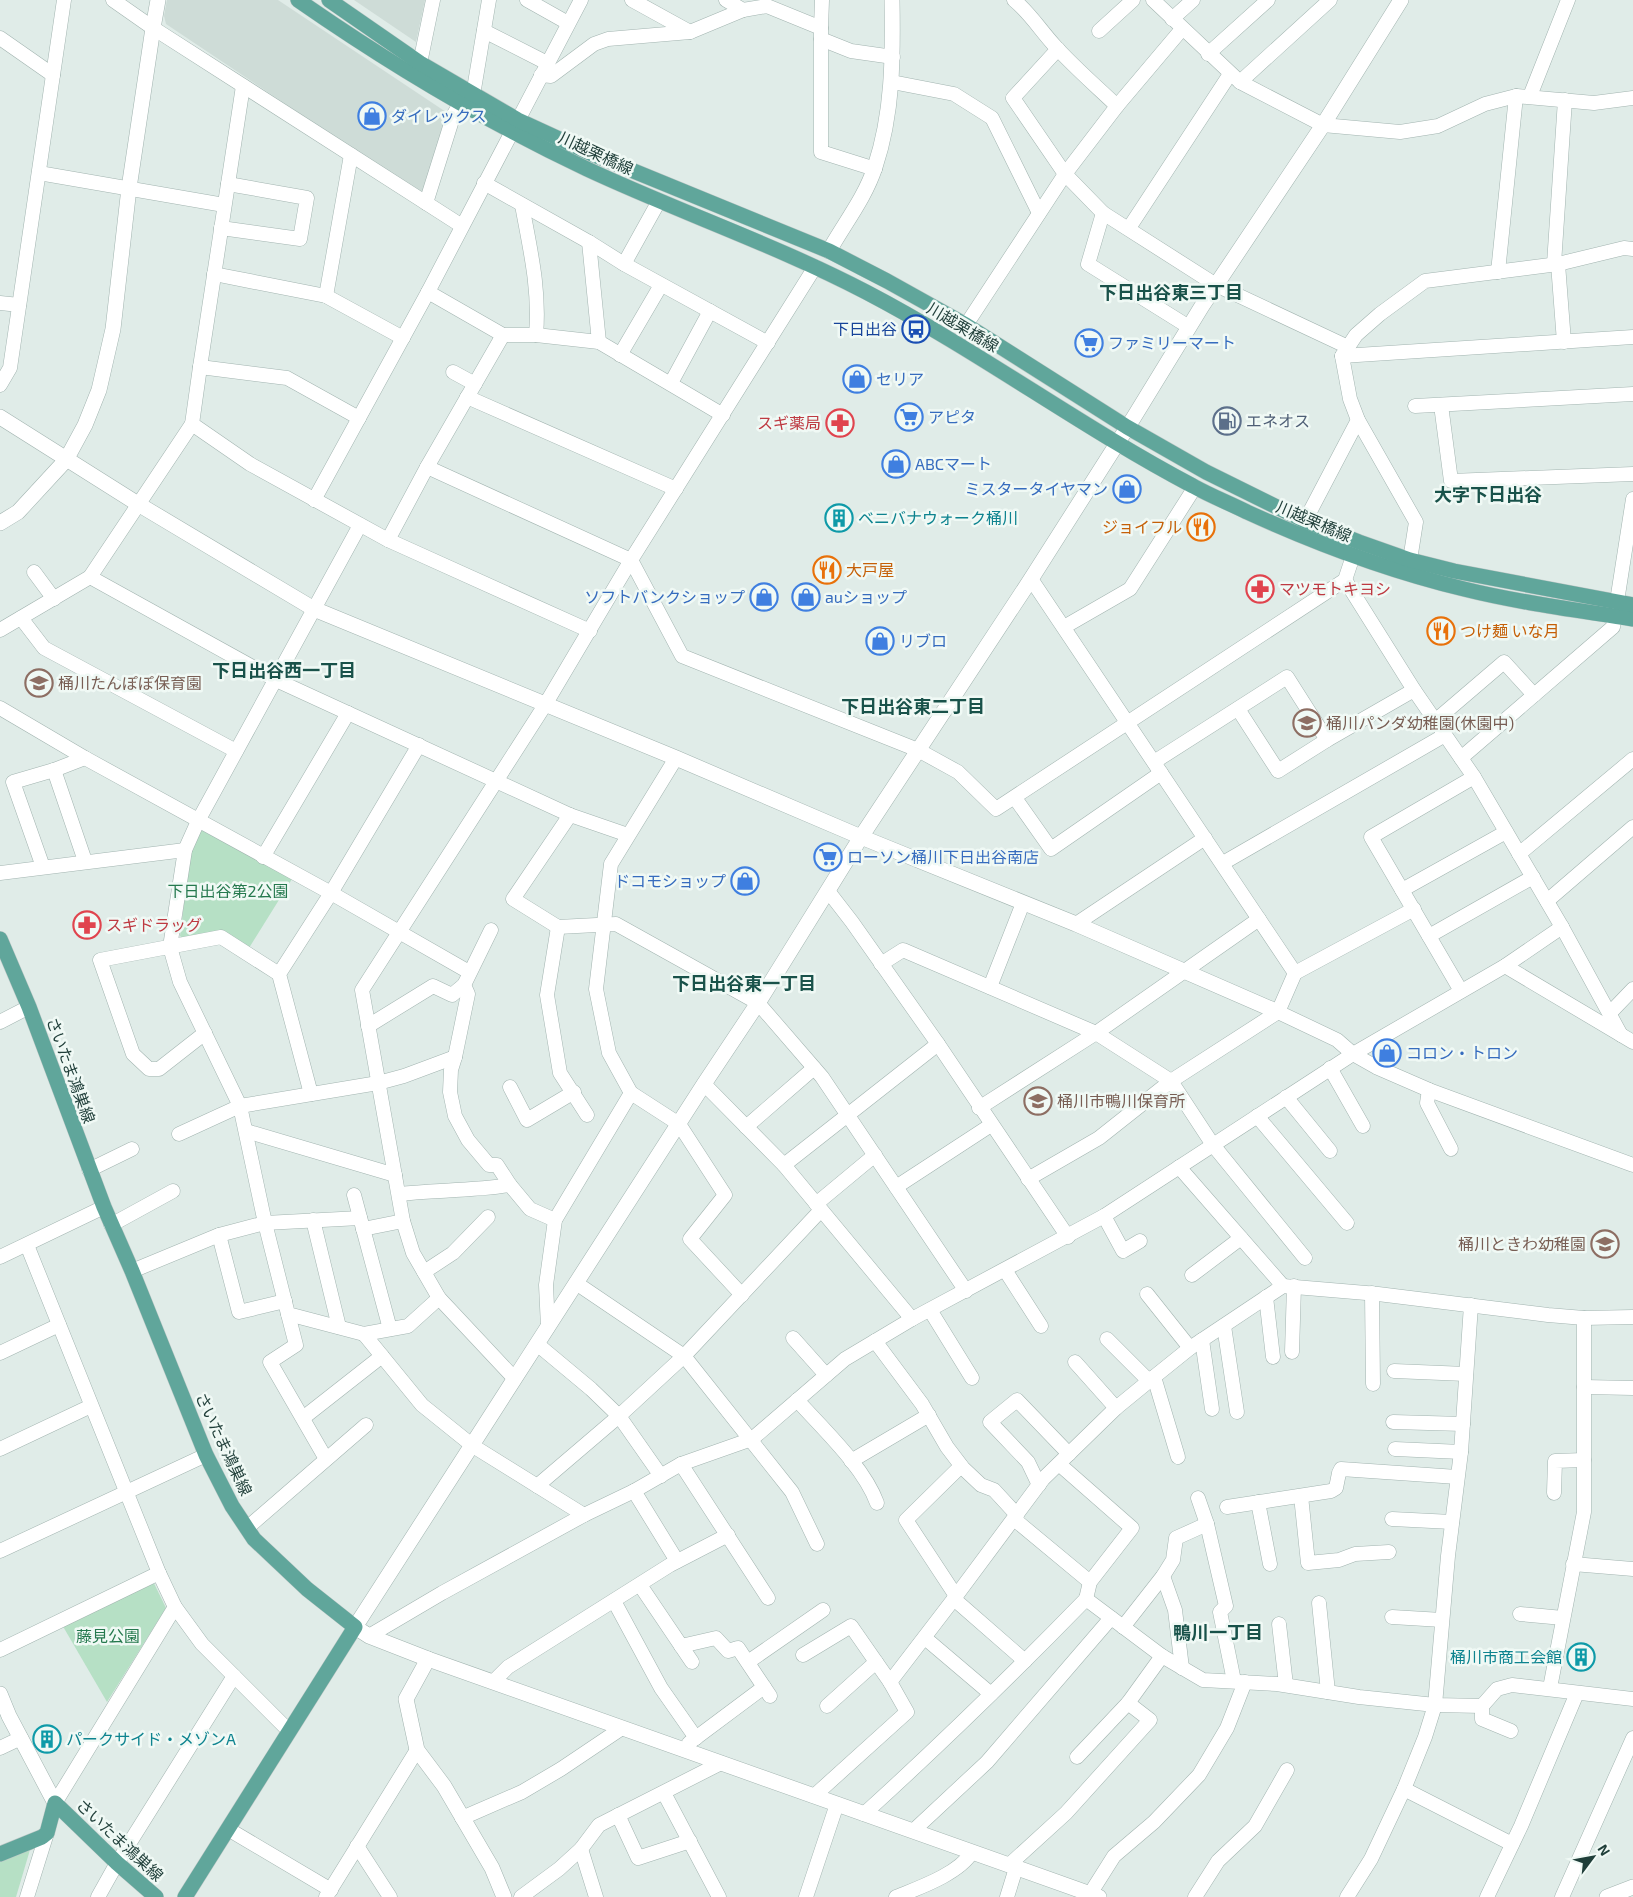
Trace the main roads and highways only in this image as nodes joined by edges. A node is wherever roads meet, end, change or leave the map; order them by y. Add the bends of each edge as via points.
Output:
1 (298, 0) edge
2 (329, 0) edge
3 (515, 126) junction
4 (1633, 605) edge
5 (1615, 609) junction
6 (1633, 619) edge
7 (0, 939) edge
8 (0, 1854) edge
9 (156, 1897) edge
10 (185, 1897) edge

1 - 3 main road, 川越栗橋線 via 460,104
2 - 3 main road, 川越栗橋線 via 473,94
3 - 5 main road, 川越栗橋線 via 592,154 829,252 938,308 1127,427 1206,472 1305,521 1410,560
3 - 5 main road, 川越栗橋線 via 659,201 815,267 865,292 1195,487 1298,535 1353,556 1467,590 1516,600
4 - 5 main road, 川越栗橋線
5 - 6 main road, 川越栗橋線
7 - 10 main road, さいたま鴻巣線 via 104,1207 206,1455 232,1506 254,1539 307,1589 355,1627
8 - 9 main road, さいたま鴻巣線 via 47,1833 55,1803

